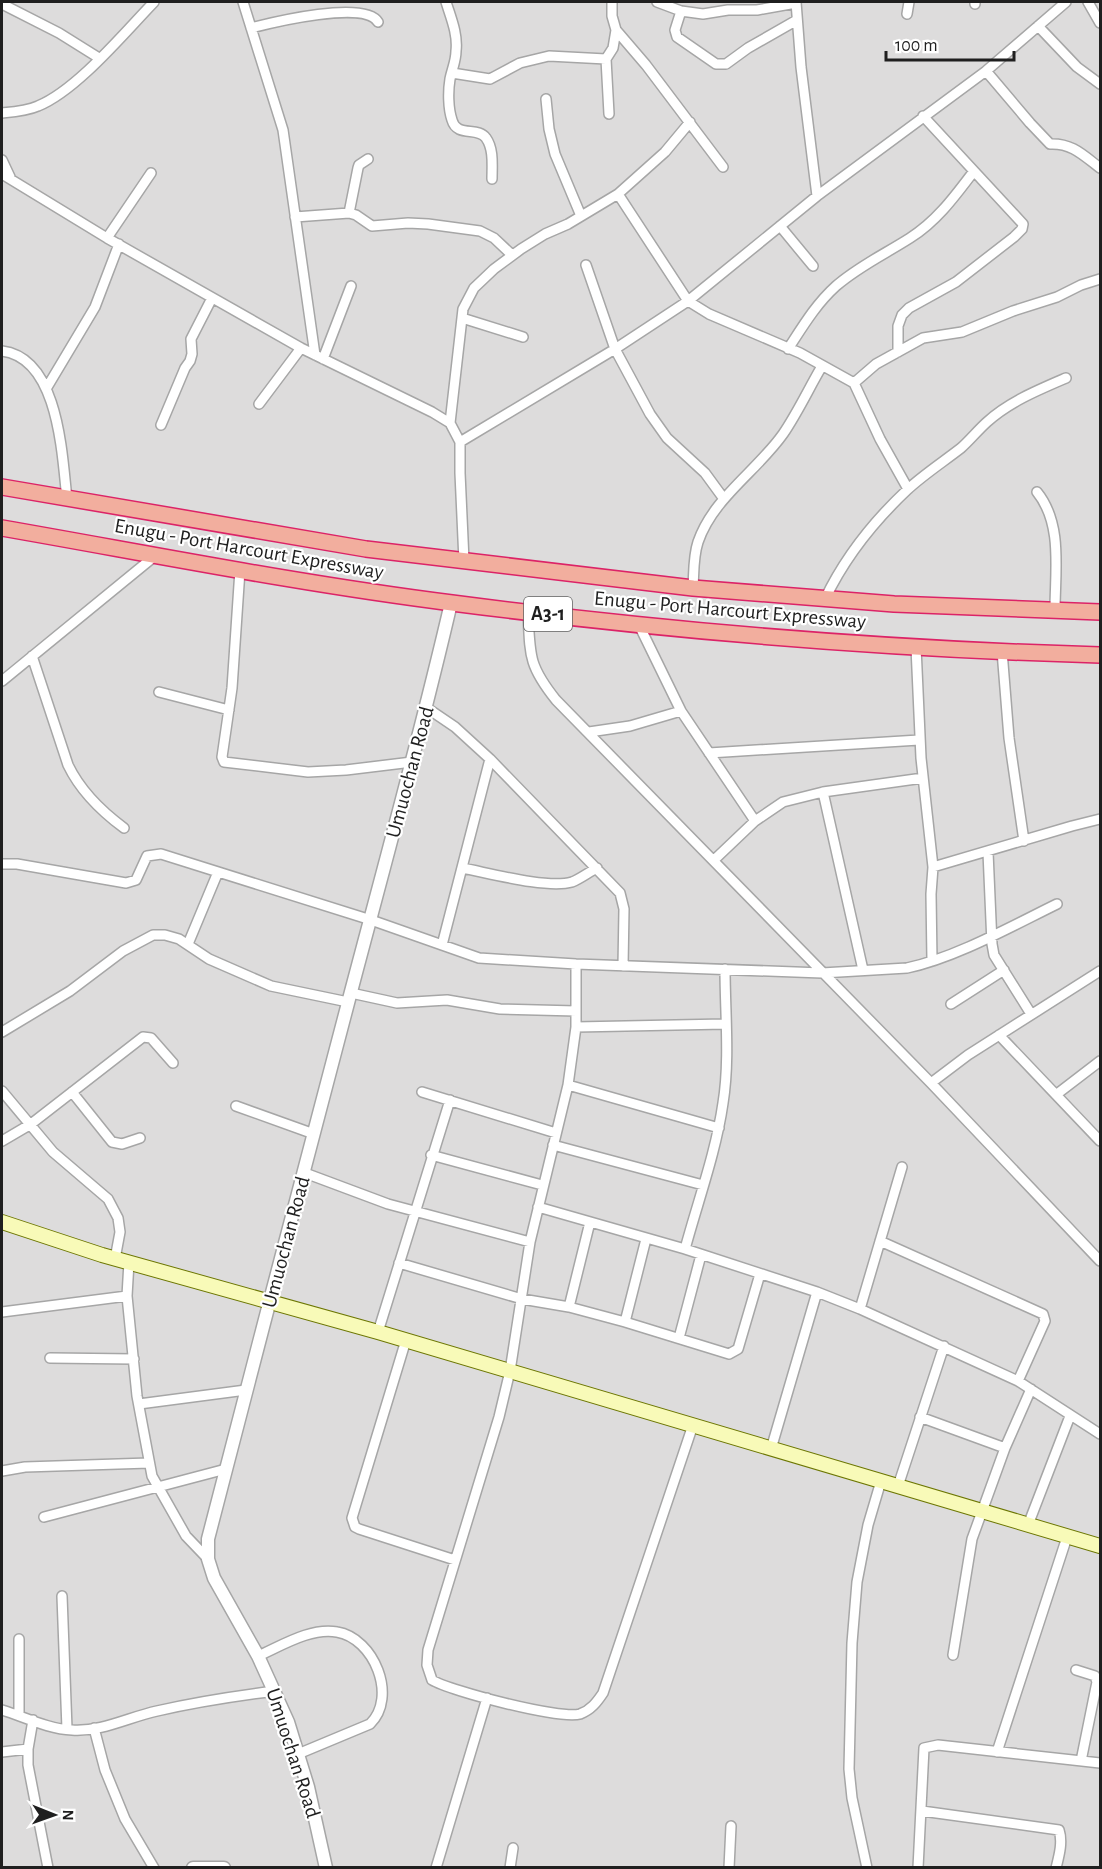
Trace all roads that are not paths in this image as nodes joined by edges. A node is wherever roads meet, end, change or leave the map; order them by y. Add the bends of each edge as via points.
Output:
1 (154, 2) edge
2 (243, 2) edge
3 (446, 2) edge
4 (612, 2) edge
5 (657, 2) edge
6 (796, 2) edge
7 (909, 2) edge
8 (1066, 2) edge
9 (1088, 2) edge
10 (2, 4) edge
11 (681, 11) junction
12 (907, 14) dead end
13 (797, 20) junction
14 (378, 22) dead end
15 (1101, 22) edge
16 (1038, 26) junction
17 (251, 28) junction
18 (615, 30) junction
19 (630, 45) junction
20 (613, 48) junction
21 (99, 58) junction
22 (606, 59) junction
23 (986, 71) junction
24 (452, 73) junction
25 (1101, 84) edge
26 (546, 99) dead end
27 (2, 113) edge
28 (609, 114) dead end
29 (923, 116) junction
30 (690, 122) junction
31 (368, 159) dead end
32 (2, 160) edge
33 (723, 167) dead end
34 (1101, 168) edge
35 (974, 171) junction
36 (151, 173) dead end
37 (6, 175) edge
38 (492, 179) dead end
39 (618, 194) junction
40 (817, 195) junction
41 (349, 213) junction
42 (581, 216) junction
43 (295, 217) junction
44 (780, 226) junction
45 (107, 238) junction
46 (119, 244) junction
47 (512, 255) junction
48 (586, 265) dead end
49 (813, 266) dead end
50 (1101, 279) edge
51 (351, 286) dead end
52 (212, 297) junction
53 (688, 301) junction
54 (462, 318) junction
55 (523, 337) dead end
56 (301, 348) junction
57 (615, 349) junction
58 (788, 349) junction
59 (2, 351) edge
60 (898, 352) junction
61 (319, 357) junction
62 (822, 366) junction
63 (1066, 378) dead end
64 (854, 383) junction
65 (46, 389) junction
66 (259, 404) dead end
67 (450, 423) junction
68 (161, 425) dead end
69 (460, 442) junction
70 (2, 487) edge
71 (908, 489) junction
72 (1036, 492) dead end
73 (67, 499) junction
74 (724, 499) junction
75 (2, 528) edge
76 (156, 555) junction
77 (464, 561) junction
78 (240, 570) junction
79 (693, 588) junction
80 (825, 599) junction
81 (451, 603) junction
82 (1056, 610) junction
83 (528, 611) junction
84 (1101, 612) edge
85 (639, 625) junction
86 (915, 647) junction
87 (1002, 651) junction
88 (1101, 655) edge
89 (32, 656) junction
90 (2, 681) edge
91 (159, 692) dead end
92 (427, 708) junction
93 (229, 710) junction
94 (681, 711) junction
95 (589, 732) junction
96 (919, 740) junction
97 (709, 753) junction
98 (490, 759) junction
99 (412, 762) junction
100 (923, 777) junction
101 (823, 792) junction
102 (1101, 819) edge
103 (755, 821) junction
104 (124, 828) dead end
105 (1024, 841) junction
106 (988, 852) junction
107 (714, 860) junction
108 (2, 864) edge
109 (933, 867) junction
110 (462, 868) junction
111 (597, 868) junction
112 (218, 872) junction
113 (1057, 904) dead end
114 (371, 920) junction
115 (992, 936) junction
116 (188, 944) junction
117 (442, 945) junction
118 (932, 961) junction
119 (576, 964) junction
120 (623, 966) junction
121 (725, 969) junction
122 (863, 970) junction
123 (1004, 970) junction
124 (1101, 971) edge
125 (822, 973) junction
126 (350, 998) junction
127 (951, 1004) dead end
128 (576, 1011) junction
129 (1031, 1014) junction
130 (725, 1024) junction
131 (576, 1027) junction
132 (2, 1032) edge
133 (999, 1035) junction
134 (1101, 1061) edge
135 (173, 1063) dead end
136 (931, 1083) junction
137 (568, 1085) junction
138 (2, 1091) edge
139 (72, 1092) junction
140 (422, 1092) dead end
141 (1057, 1094) junction
142 (450, 1100) junction
143 (236, 1106) dead end
144 (31, 1124) junction
145 (719, 1128) junction
146 (556, 1133) junction
147 (314, 1134) junction
148 (140, 1138) dead end
149 (2, 1141) edge
150 (1101, 1141) edge
151 (553, 1145) junction
152 (431, 1155) junction
153 (902, 1167) dead end
154 (305, 1173) junction
155 (542, 1185) junction
156 (703, 1185) junction
157 (538, 1207) junction
158 (414, 1212) junction
159 (2, 1222) edge
160 (591, 1222) junction
161 (646, 1239) junction
162 (880, 1241) junction
163 (530, 1242) junction
164 (685, 1249) junction
165 (701, 1255) junction
166 (122, 1261) junction
167 (1101, 1261) edge
168 (399, 1263) junction
169 (760, 1274) junction
170 (817, 1292) junction
171 (127, 1296) junction
172 (522, 1299) junction
173 (269, 1301) junction
174 (569, 1307) junction
175 (860, 1309) junction
176 (2, 1312) edge
177 (625, 1322) junction
178 (378, 1332) junction
179 (679, 1338) junction
180 (406, 1340) junction
181 (944, 1346) junction
182 (50, 1358) dead end
183 (134, 1359) junction
184 (510, 1371) junction
185 (1018, 1381) junction
186 (1031, 1389) junction
187 (246, 1390) junction
188 (139, 1404) junction
189 (1070, 1416) junction
190 (920, 1417) junction
191 (693, 1425) junction
192 (1101, 1434) edge
193 (1005, 1448) junction
194 (771, 1449) junction
195 (149, 1463) junction
196 (226, 1469) junction
197 (2, 1471) edge
198 (881, 1481) junction
199 (898, 1486) junction
200 (158, 1487) junction
201 (982, 1511) junction
202 (44, 1517) dead end
203 (1028, 1525) junction
204 (1067, 1537) junction
205 (1101, 1546) edge
206 (208, 1559) junction
207 (455, 1560) junction
208 (62, 1596) dead end
209 (19, 1639) dead end
210 (953, 1655) dead end
211 (258, 1656) junction
212 (1076, 1670) dead end
213 (275, 1691) junction
214 (487, 1698) junction
215 (2, 1710) edge
216 (19, 1715) junction
217 (33, 1720) junction
218 (94, 1728) junction
219 (67, 1729) junction
220 (28, 1749) junction
221 (2, 1752) edge
222 (997, 1752) junction
223 (298, 1754) junction
224 (1081, 1761) junction
225 (1101, 1763) edge
226 (922, 1811) junction
227 (730, 1826) dead end
228 (513, 1848) dead end
229 (48, 1868) edge
230 (154, 1868) edge
231 (193, 1868) edge
232 (224, 1868) edge
233 (326, 1868) edge
234 (436, 1868) edge
235 (510, 1868) edge
236 (729, 1868) edge
237 (867, 1868) edge
238 (918, 1868) edge
239 (1056, 1868) edge

1 - 21 street
2 - 17 street
3 - 24 street via 457,40
4 - 18 street
5 - 11 street
6 - 11 street via 757,10 703,14
6 - 13 street
7 - 12 street
8 - 16 street
9 - 15 street
10 - 21 street
11 - 13 street via 675,30 677,37 721,65
13 - 40 street
14 - 17 street via 366,14 335,14 289,18
16 - 23 street
16 - 25 street via 1077,67
17 - 43 street via 283,129
18 - 19 street
18 - 20 street
19 - 20 street
19 - 30 street
20 - 22 street
21 - 27 street via 70,86 37,107
22 - 24 street via 549,56 520,63 490,79
22 - 28 street
23 - 29 street
23 - 34 street via 1050,144 1074,148
24 - 38 street via 453,123 461,131 486,137
26 - 42 street via 555,154
29 - 35 street
29 - 40 street
30 - 33 street
30 - 39 street via 665,152
31 - 41 street via 358,168
32 - 37 street
35 - 58 street via 939,216 912,238 870,260 817,304
35 - 60 street via 1021,219 1022,230 956,282 909,308 898,326
36 - 45 street
37 - 45 street
39 - 42 street
39 - 53 street
40 - 44 street
41 - 43 street
41 - 47 street via 372,226 408,223 480,231
42 - 47 street
43 - 61 street
44 - 49 street
44 - 53 street
45 - 46 street
46 - 52 street
46 - 65 street via 95,307
47 - 54 street via 474,288
48 - 57 street
50 - 60 street via 962,332 923,338
51 - 61 street
52 - 56 street
52 - 68 street via 191,339 190,361
53 - 57 street
53 - 58 street
54 - 55 street
54 - 67 street
56 - 61 street
56 - 66 street
57 - 69 street
57 - 74 street via 667,438 705,473
58 - 62 street
59 - 65 street via 30,364
60 - 64 street
61 - 67 street
62 - 64 street
62 - 74 street via 784,433
63 - 71 street via 1010,405
64 - 71 street
65 - 73 street via 60,438
67 - 69 street
69 - 77 street
70 - 73 highway, Enugu - Port Harcourt Expressway / A3-1
71 - 80 street via 866,533
72 - 82 street via 1046,504 1054,531
73 - 77 highway, Enugu - Port Harcourt Expressway / A3-1 via 366,549
74 - 79 street via 698,542
75 - 76 highway, Enugu - Port Harcourt Expressway / A3-1
76 - 78 highway, Enugu - Port Harcourt Expressway / A3-1
76 - 89 street
77 - 79 highway, Enugu - Port Harcourt Expressway / A3-1
78 - 81 highway, Enugu - Port Harcourt Expressway / A3-1
78 - 93 street
79 - 80 highway, Enugu - Port Harcourt Expressway / A3-1
80 - 82 highway, Enugu - Port Harcourt Expressway / A3-1
81 - 83 highway, Enugu - Port Harcourt Expressway / A3-1
81 - 92 street, Umuochan Road
82 - 84 highway, Enugu - Port Harcourt Expressway / A3-1
83 - 85 highway, Enugu - Port Harcourt Expressway / A3-1
83 - 95 street via 530,654 541,681
85 - 86 highway, Enugu - Port Harcourt Expressway / A3-1
85 - 94 street
86 - 87 highway, Enugu - Port Harcourt Expressway / A3-1
86 - 96 street
87 - 88 highway, Enugu - Port Harcourt Expressway / A3-1
87 - 105 street via 1008,738
89 - 90 street
89 - 104 street via 68,765 101,808
91 - 93 street
92 - 98 street
92 - 99 street, Umuochan Road
93 - 99 street via 224,762 308,772
94 - 95 street via 630,726
94 - 97 street
95 - 107 street
96 - 97 street
96 - 100 street
97 - 103 street
98 - 110 street
98 - 111 street
99 - 114 street, Umuochan Road
100 - 101 street
100 - 109 street
101 - 103 street via 783,802
101 - 122 street
102 - 105 street
103 - 107 street
105 - 106 street
106 - 109 street
106 - 115 street
107 - 125 street
108 - 112 street via 126,884 136,880 147,856 161,854
109 - 118 street
110 - 111 street via 543,883 573,882
110 - 117 street
111 - 120 street via 624,900
112 - 114 street
112 - 116 street
113 - 115 street
114 - 117 street
114 - 126 street, Umuochan Road
115 - 118 street
115 - 123 street via 994,955
116 - 126 street via 209,959 271,986
116 - 132 street via 153,935
117 - 119 street via 479,958
118 - 122 street via 907,968
119 - 120 street
119 - 128 street
120 - 121 street
121 - 125 street
121 - 130 street
122 - 125 street
123 - 127 street
123 - 129 street
124 - 129 street
125 - 136 street
126 - 128 street via 398,1003 447,1000 500,1009
126 - 147 street, Umuochan Road
128 - 131 street
129 - 133 street
130 - 131 street
130 - 145 street via 726,1080
131 - 137 street
133 - 136 street
133 - 141 street
134 - 141 street
135 - 139 street via 151,1038 143,1037
136 - 167 street
137 - 145 street
137 - 146 street
138 - 144 street
139 - 144 street
139 - 148 street via 112,1143
140 - 142 street
141 - 150 street
142 - 146 street
142 - 152 street
143 - 147 street
144 - 149 street
144 - 166 street via 53,1152 108,1199 118,1218
145 - 156 street
146 - 151 street
147 - 154 street, Umuochan Road
151 - 155 street
151 - 156 street
152 - 155 street
152 - 158 street
153 - 162 street
154 - 158 street
154 - 173 street, Umuochan Road
155 - 157 street
156 - 164 street
157 - 160 street
157 - 163 street
158 - 163 street
158 - 168 street
159 - 166 main road
160 - 161 street
160 - 174 street
161 - 164 street
161 - 177 street
162 - 175 street
162 - 185 street via 1043,1314 1045,1321
163 - 172 street
164 - 165 street
165 - 169 street
165 - 179 street
166 - 171 street
166 - 173 main road
168 - 172 street
168 - 178 street
169 - 170 street
169 - 179 street via 735,1353 722,1353
170 - 175 street
170 - 194 street
171 - 176 street
171 - 183 street
172 - 174 street
172 - 184 street
173 - 178 main road
173 - 187 street, Umuochan Road
174 - 177 street
175 - 181 street
177 - 179 street
178 - 180 main road
180 - 184 main road
180 - 207 street via 353,1523 359,1529
181 - 185 street
181 - 190 street
182 - 183 street
183 - 188 street
184 - 191 main road
184 - 207 street
185 - 186 street
186 - 189 street
186 - 193 street
187 - 188 street
187 - 196 street, Umuochan Road
188 - 195 street
189 - 192 street
189 - 203 street
190 - 193 street
190 - 199 street
191 - 194 main road
191 - 214 street via 597,1703 581,1714 563,1715
193 - 201 street
194 - 198 main road
195 - 197 street
195 - 200 street
196 - 200 street
196 - 206 street, Umuochan Road via 208,1539
198 - 199 main road
198 - 237 street via 856,1582 852,1643 849,1769
199 - 201 main road
200 - 202 street
200 - 206 street via 186,1536
201 - 203 main road
201 - 210 street via 968,1554
203 - 204 main road
204 - 205 main road
204 - 222 street
206 - 211 street, Umuochan Road via 214,1578
207 - 214 street via 428,1650 429,1673 441,1685
208 - 219 street
209 - 216 street
211 - 213 street, Umuochan Road
211 - 223 street via 312,1634 336,1631 362,1645 381,1678 383,1695 378,1717
212 - 224 street via 1095,1676 1097,1682
213 - 218 street via 154,1711
213 - 223 street, Umuochan Road
214 - 234 street
215 - 216 street
216 - 217 street
217 - 219 street
217 - 220 street
218 - 219 street
218 - 230 street via 105,1770 125,1819
220 - 221 street
220 - 229 street
222 - 224 street
222 - 226 street via 938,1745 924,1748
223 - 233 street, Umuochan Road
224 - 225 street
226 - 238 street
226 - 239 street via 1059,1830
227 - 236 street
228 - 235 street
231 - 232 street

